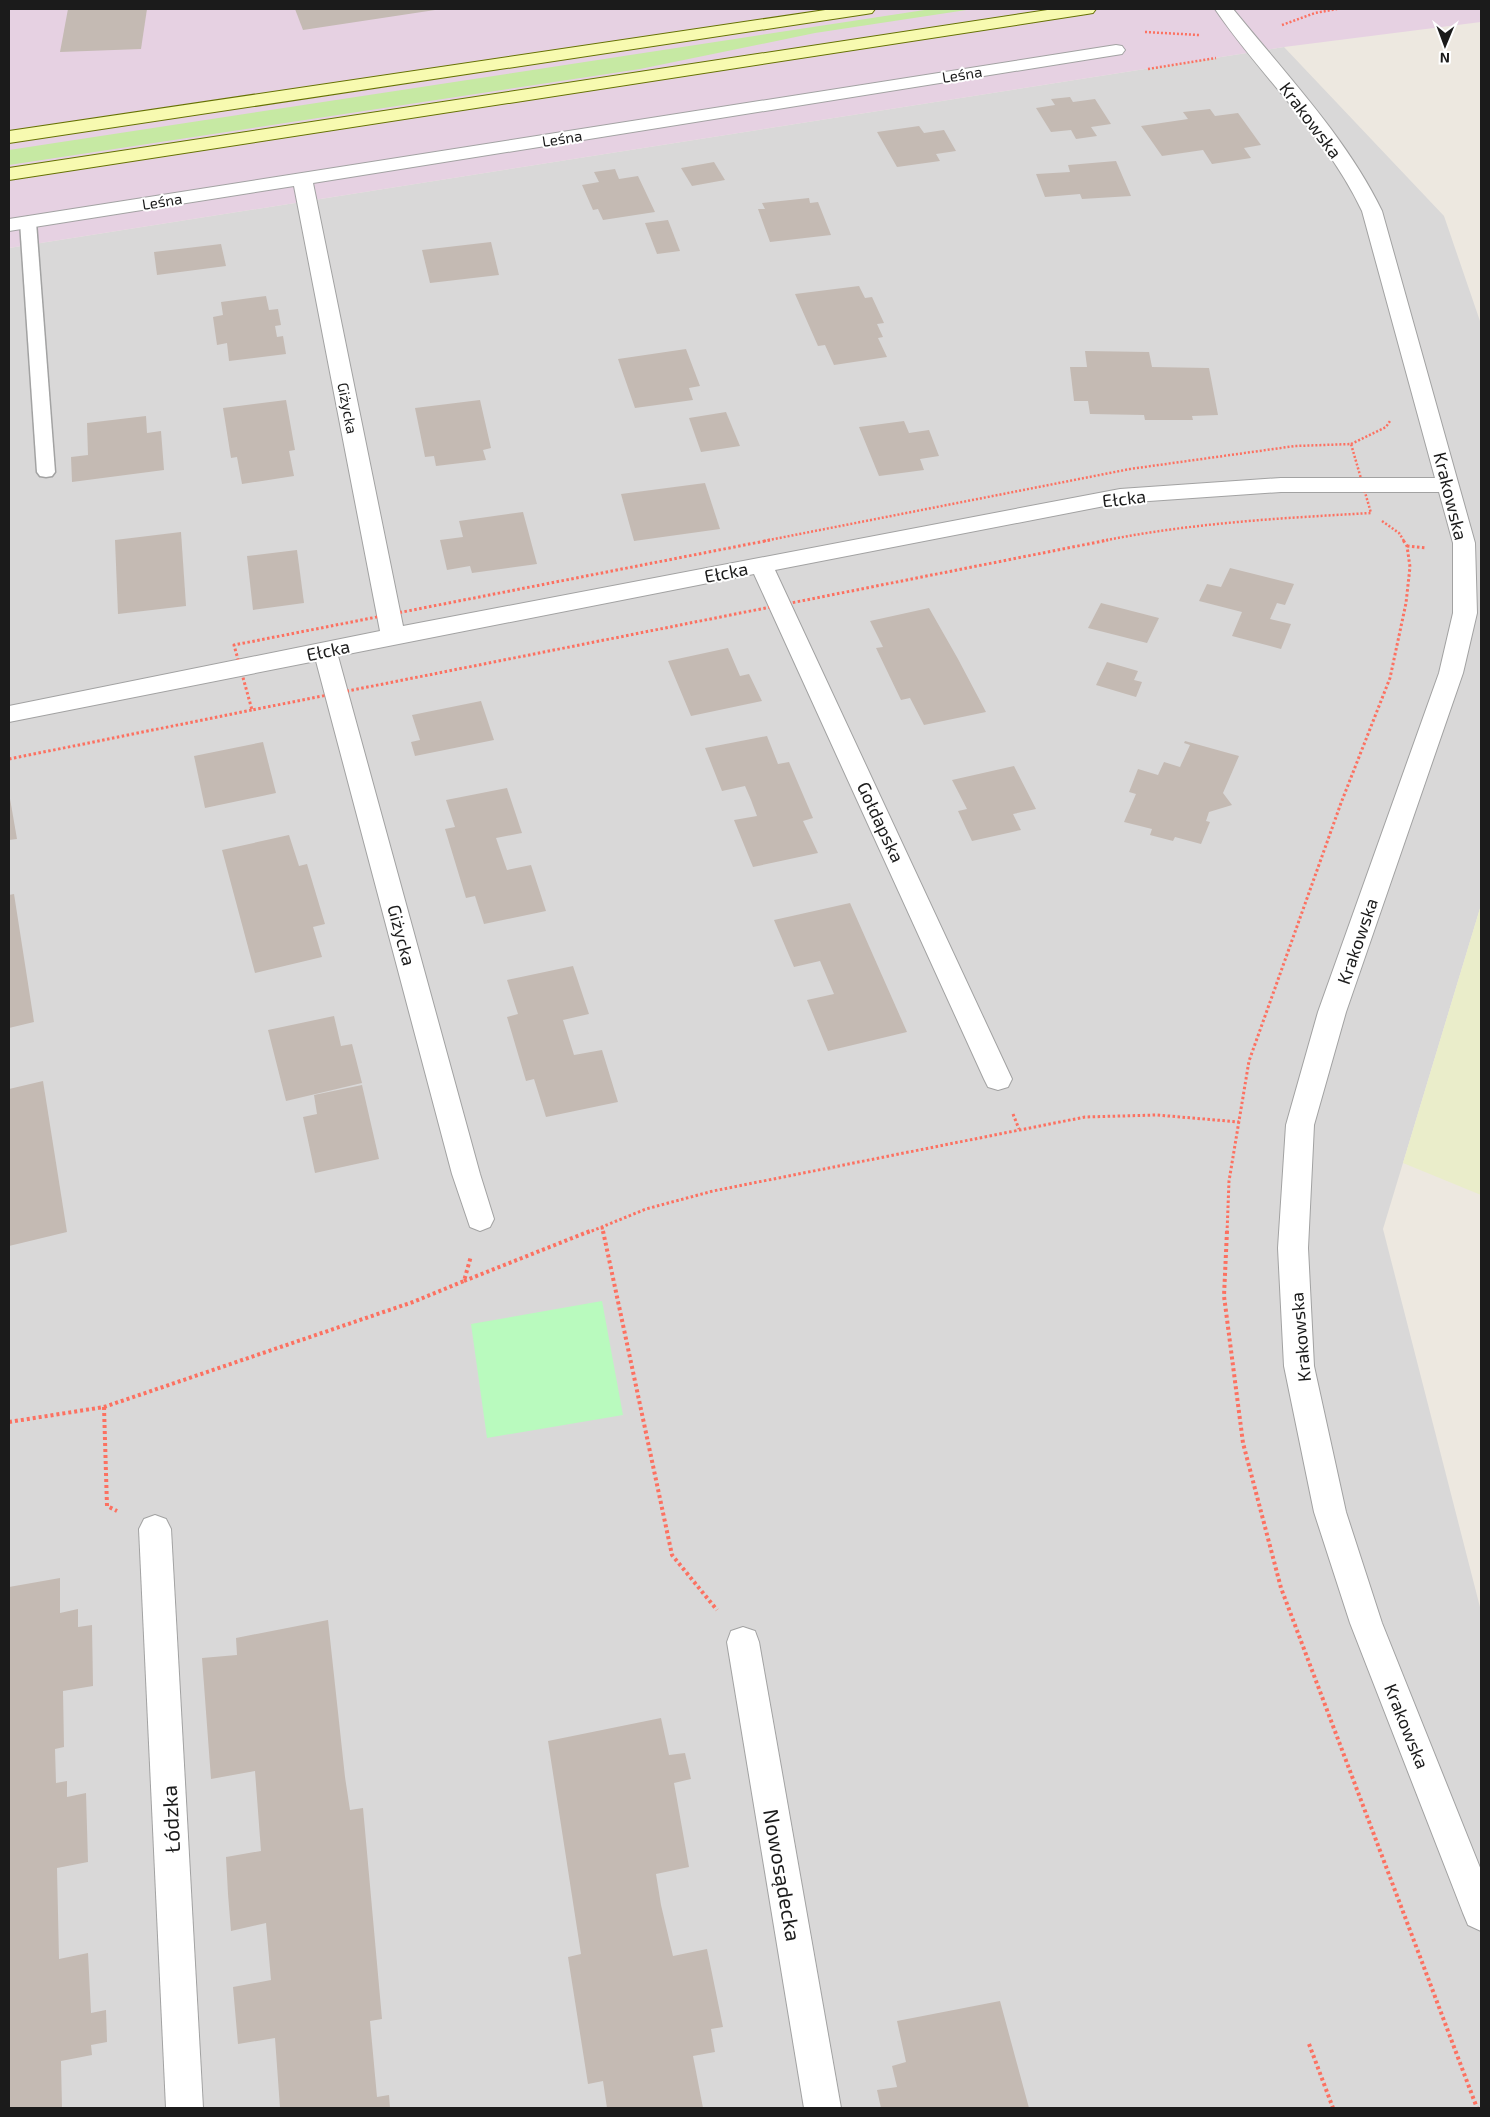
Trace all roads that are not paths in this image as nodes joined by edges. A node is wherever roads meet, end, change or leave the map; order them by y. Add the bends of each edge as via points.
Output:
1 (866, 9) edge
2 (1087, 9) edge
3 (1224, 9) edge
4 (1116, 50) dead end
5 (9, 137) edge
6 (9, 174) edge
7 (303, 180) junction
8 (28, 222) junction
9 (9, 225) edge
10 (46, 472) dead end
11 (1449, 485) junction
12 (762, 566) junction
13 (393, 636) junction
14 (325, 651) junction
15 (9, 714) edge
16 (998, 1079) dead end
17 (480, 1219) road end
18 (155, 1529) road end
19 (743, 1642) road end
20 (1481, 1913) edge
21 (185, 2108) edge
22 (823, 2108) edge

1 - 5 main road
2 - 6 main road
3 - 11 street, Krakowska via 1329,140 1372,211
4 - 7 street, Leśna
7 - 8 street, Leśna
7 - 13 street, Giżycka
8 - 9 street, Leśna
8 - 10 lane
11 - 12 street, Ełcka via 1281,485 1120,496
11 - 20 street, Krakowska via 1464,543 1465,613 1451,673 1332,1012 1300,1125 1293,1248 1299,1366 1330,1512 1366,1623
12 - 13 street, Ełcka
12 - 16 street, Gołdapska
13 - 14 street, Ełcka
14 - 15 street, Ełcka
14 - 17 street, Giżycka
18 - 21 street, Łódzka
19 - 22 street, Nowosądecka

